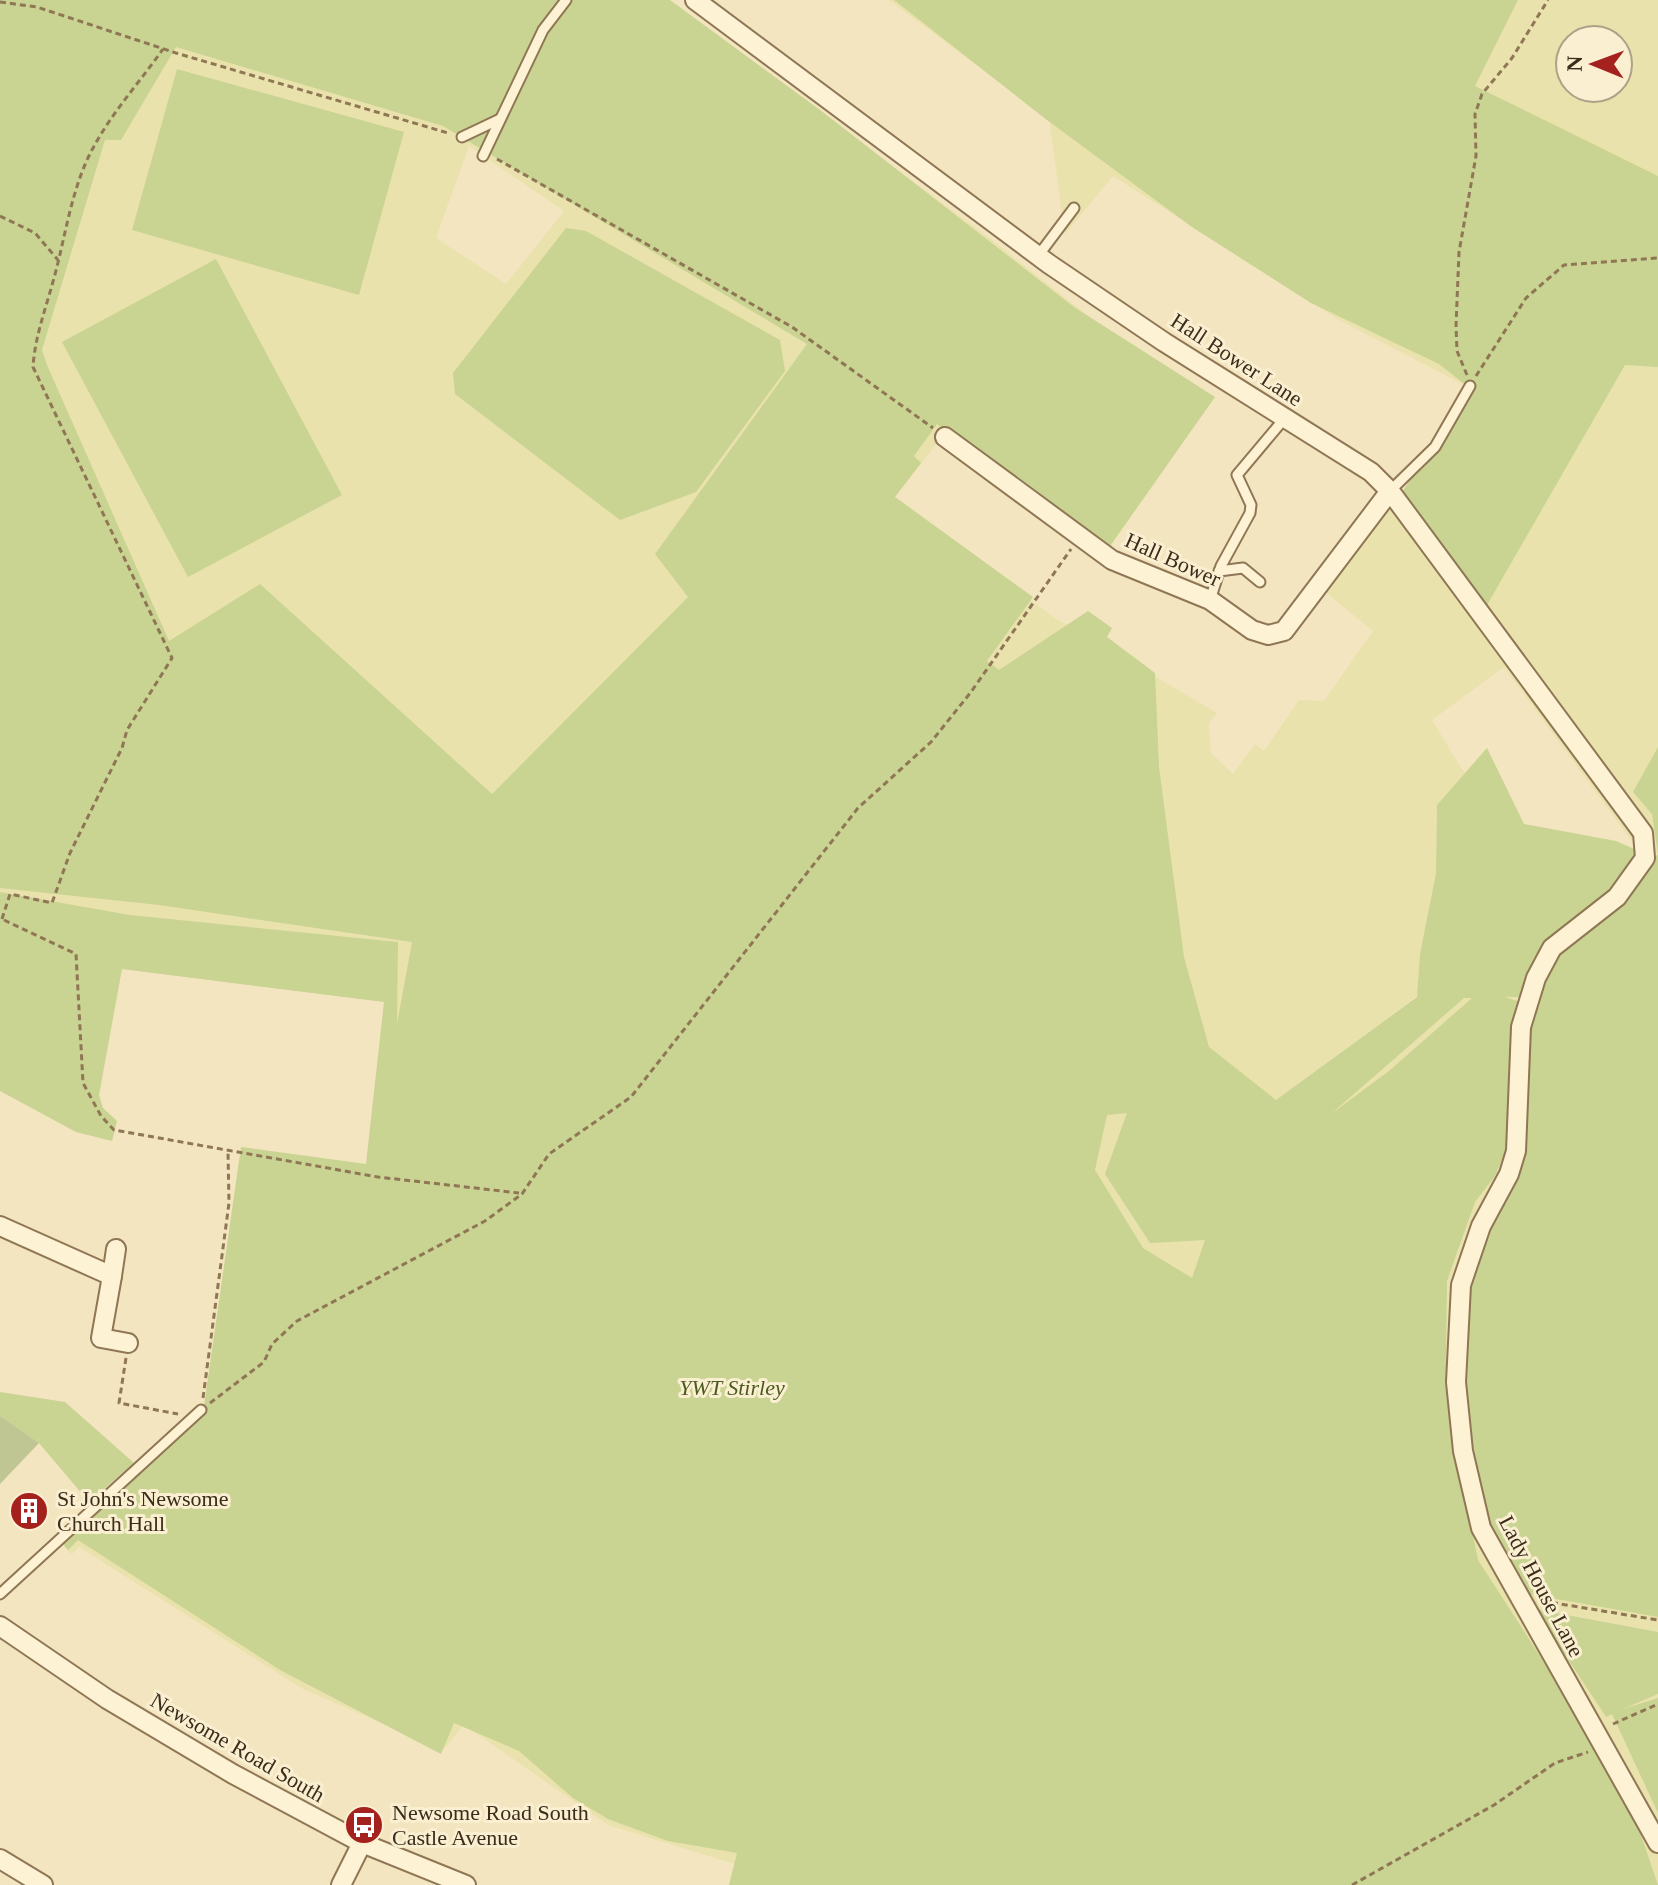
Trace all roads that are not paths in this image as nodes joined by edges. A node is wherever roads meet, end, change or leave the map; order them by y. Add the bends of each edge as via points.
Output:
1 (566, 0) edge
2 (695, 0) edge
3 (500, 119) junction
4 (462, 137) road end
5 (484, 154) road end
6 (1074, 208) dead end
7 (1038, 256) junction
8 (1470, 386) road end
9 (1284, 419) junction
10 (945, 437) road end
11 (1390, 491) junction
12 (1219, 571) junction
13 (1260, 582) dead end
14 (1210, 600) junction
15 (1645, 858) joint
16 (0, 1226) edge
17 (116, 1249) dead end
18 (112, 1276) junction
19 (128, 1343) road end
20 (197, 1414) road end
21 (0, 1594) edge
22 (0, 1626) edge
23 (362, 1843) junction
24 (1658, 1843) edge
25 (0, 1859) edge
26 (43, 1885) edge
27 (341, 1885) edge
28 (466, 1885) edge

1 - 3 lane via 543,30
2 - 7 street, Hall Bower Lane
3 - 4 lane
3 - 5 lane
6 - 7 lane
7 - 9 street, Hall Bower Lane
8 - 11 lane via 1435,447
9 - 11 street, Hall Bower Lane via 1371,472
9 - 12 lane via 1237,475 1250,513
10 - 14 street, Hall Bower via 1112,560
11 - 14 street, Hall Bower via 1284,631 1268,635 1252,630
11 - 15 street, Hall Bower Lane via 1643,833
12 - 13 lane via 1243,568
12 - 14 lane
15 - 24 street, Lady House Lane via 1617,897 1552,948 1536,978 1521,1027 1516,1151 1461,1285 1456,1382 1463,1451 1481,1528
16 - 18 street
17 - 18 street
18 - 19 street via 101,1338
20 - 21 lane
22 - 23 street, Newsome Road South via 233,1774
23 - 27 street
23 - 28 street, Newsome Road South
25 - 26 street

